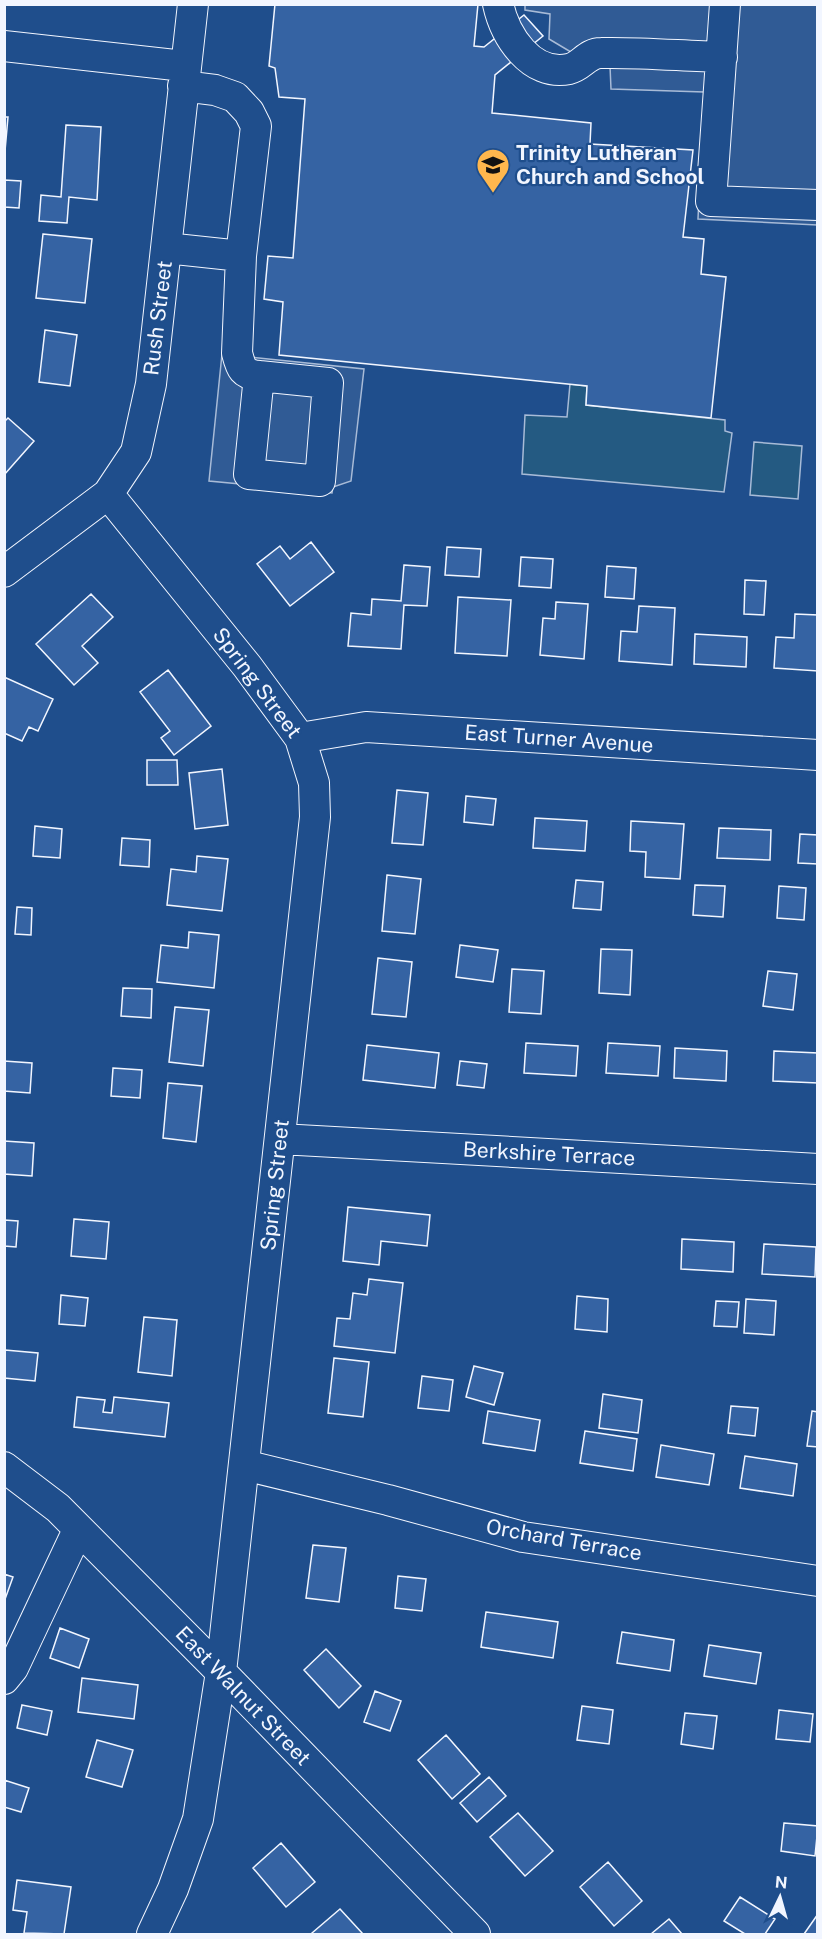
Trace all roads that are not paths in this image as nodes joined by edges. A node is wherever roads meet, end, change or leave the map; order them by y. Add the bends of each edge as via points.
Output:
1 (193, 4) edge
2 (498, 4) edge
3 (725, 4) edge
4 (4, 46) edge
5 (722, 57) junction
6 (184, 76) junction
7 (818, 205) edge
8 (166, 248) junction
9 (241, 256) junction
10 (259, 376) dead end
11 (108, 494) junction
12 (4, 572) edge
13 (300, 738) junction
14 (818, 755) edge
15 (280, 1138) junction
16 (818, 1168) edge
17 (244, 1466) junction
18 (4, 1467) edge
19 (78, 1530) junction
20 (818, 1581) edge
21 (221, 1672) junction
22 (4, 1679) edge
23 (152, 1935) edge
24 (474, 1935) edge

1 - 6 street, Rush Street
2 - 5 street via 503,25 514,42 530,60 543,67 571,68 593,53
3 - 5 street
4 - 6 street
5 - 7 street via 711,201
6 - 8 street, Rush Street
6 - 9 street via 235,97 249,111 256,126
8 - 9 street
8 - 11 street, Rush Street via 146,416 136,452
9 - 10 street via 237,353 246,374
11 - 12 street, Rush Street
11 - 13 street, Spring Street
13 - 14 street, East Turner Avenue via 366,727
13 - 15 street, Spring Street via 314,783 315,817
15 - 16 street, Berkshire Terrace
15 - 17 street, Spring Street
17 - 20 street, Orchard Terrace via 367,1494 523,1537
17 - 21 street, Spring Street
18 - 19 street, East Walnut Street via 58,1508
19 - 21 street, East Walnut Street
19 - 22 street via 13,1668
21 - 23 street, Spring Street via 198,1819
21 - 24 street, East Walnut Street

